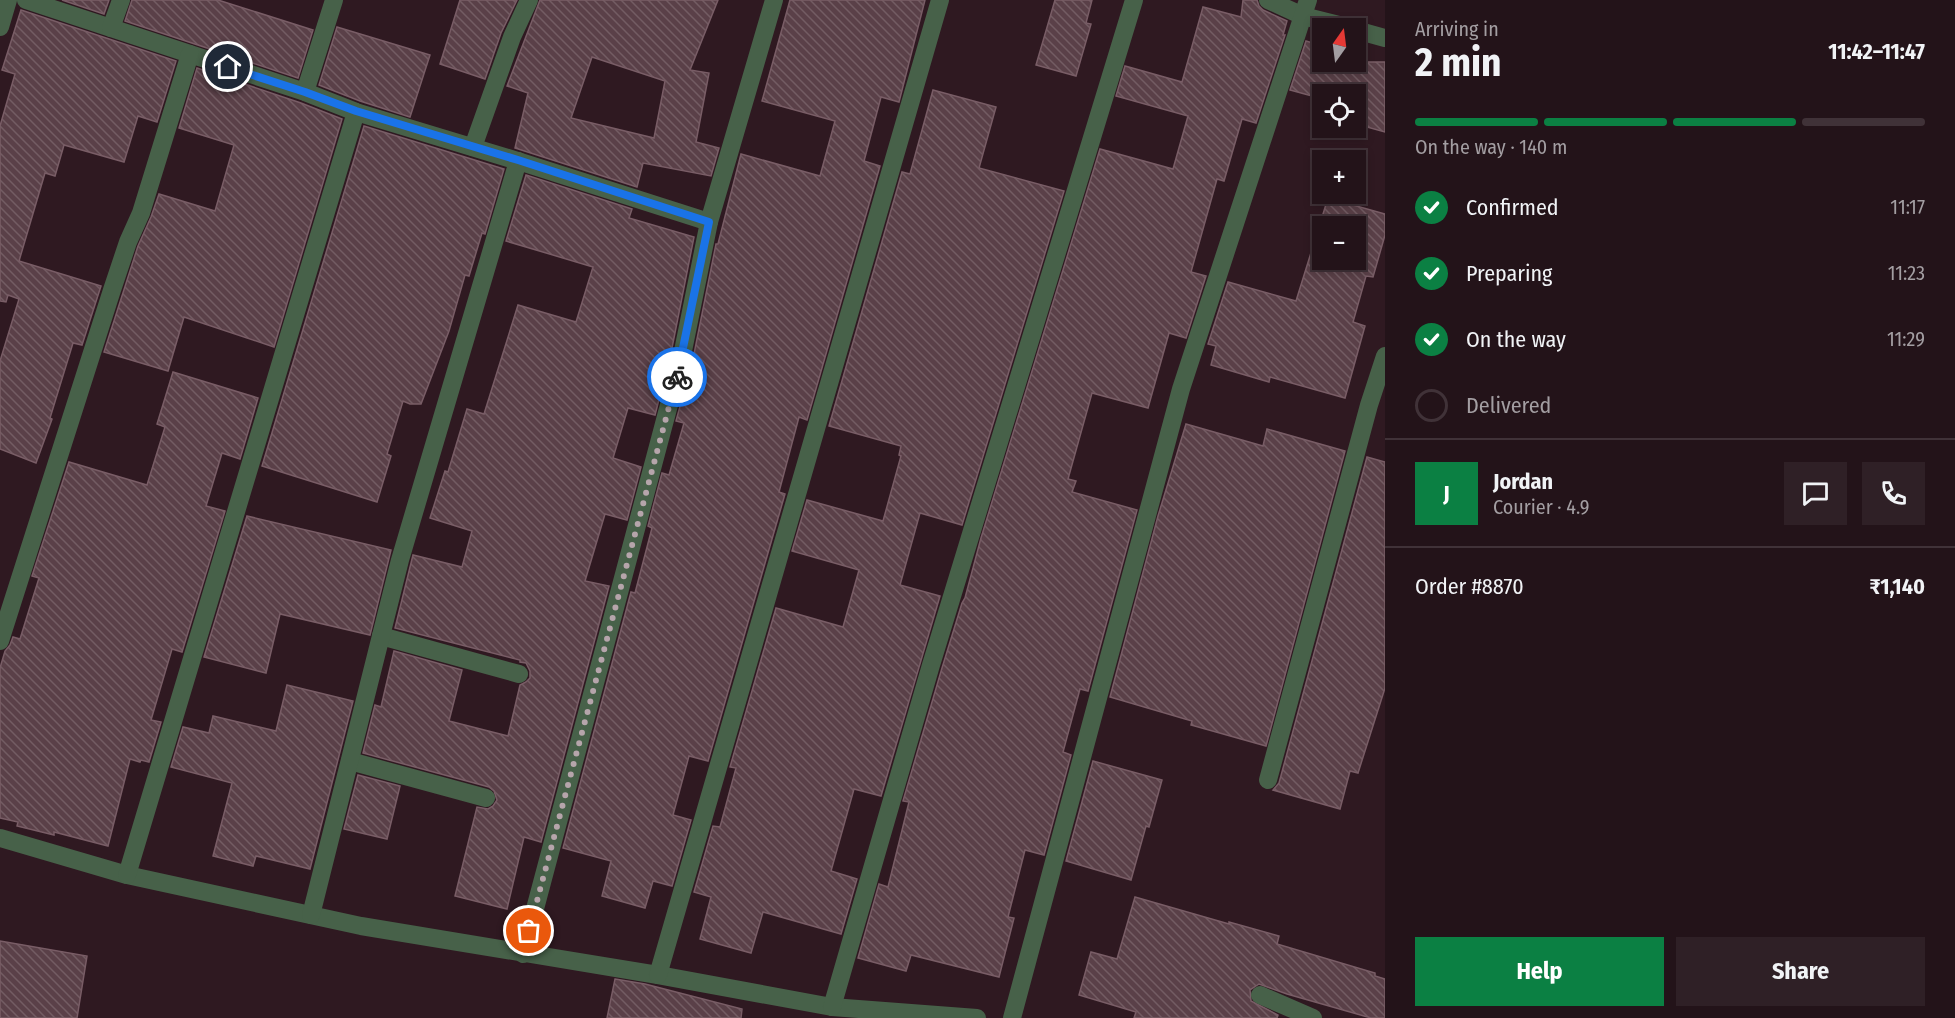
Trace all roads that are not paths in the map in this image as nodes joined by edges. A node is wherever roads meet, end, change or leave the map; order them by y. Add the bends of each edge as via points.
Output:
1 (8, 0) edge
2 (27, 0) edge
3 (121, 0) edge
4 (334, 0) edge
5 (529, 0) edge
6 (774, 0) edge
7 (940, 0) edge
8 (1134, 0) edge
9 (1268, 0) edge
10 (1306, 8) edge
11 (1328, 18) edge
12 (0, 27) edge
13 (111, 28) junction
14 (1366, 33) edge
15 (1385, 38) edge
16 (190, 54) junction
17 (305, 92) junction
18 (356, 111) junction
19 (473, 147) junction
20 (518, 160) junction
21 (709, 222) junction
22 (1385, 356) edge
23 (381, 636) junction
24 (0, 641) edge
25 (519, 674) dead end
26 (351, 761) junction
27 (1268, 780) dead end
28 (486, 798) dead end
29 (0, 838) edge
30 (128, 875) junction
31 (311, 915) junction
32 (523, 954) junction
33 (658, 975) junction
34 (1260, 994) dead end
35 (832, 1007) junction
36 (977, 1018) edge
37 (1012, 1018) edge
38 (1313, 1018) edge

1 - 12 street
2 - 13 street
3 - 13 street
4 - 17 street
5 - 19 street
6 - 21 street
7 - 33 street
8 - 35 street via 931,664
9 - 10 street
10 - 11 street
10 - 37 street via 1181,389
13 - 16 street
14 - 15 street
16 - 17 street
16 - 24 street
17 - 18 street
18 - 19 street
18 - 30 street
19 - 20 street
20 - 21 street
20 - 23 street
21 - 32 street via 682,356
22 - 27 street
23 - 25 street
23 - 26 street
26 - 28 street
26 - 31 street
29 - 30 street
30 - 31 street
31 - 32 street
32 - 33 street
33 - 35 street
34 - 38 street
35 - 36 street

